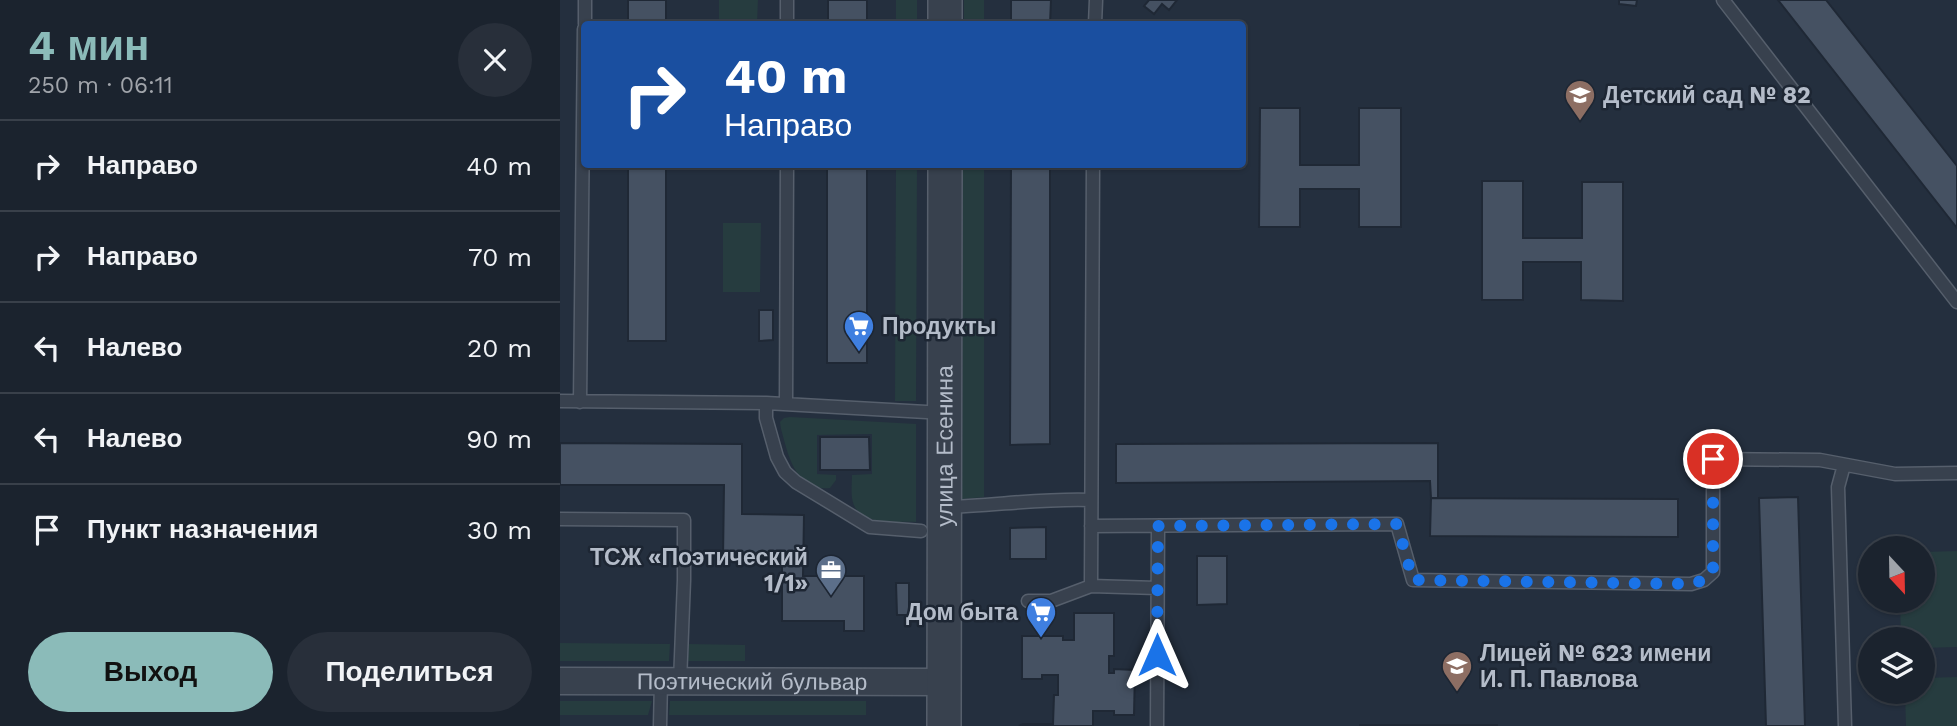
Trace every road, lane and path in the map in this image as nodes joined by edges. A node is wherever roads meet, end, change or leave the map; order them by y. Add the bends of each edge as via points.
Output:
1 (585, 0) edge
2 (787, 0) edge
3 (945, 0) edge
4 (1096, 0) edge
5 (1723, 0) edge
6 (584, 21) edge
7 (787, 21) edge
8 (945, 21) edge
9 (1095, 21) edge
10 (582, 168) edge
11 (787, 168) edge
12 (945, 168) edge
13 (1093, 168) edge
14 (1957, 302) edge
15 (560, 401) edge
16 (580, 402) junction
17 (766, 403) junction
18 (786, 404) junction
19 (945, 412) junction
20 (1844, 465) junction
21 (1957, 473) edge
22 (1091, 500) junction
23 (944, 507) junction
24 (560, 519) edge
25 (1091, 526) junction
26 (1158, 526) junction
27 (921, 531) dead end
28 (1090, 586) junction
29 (1157, 588) junction
30 (1028, 601) dead end
31 (560, 681) edge
32 (670, 682) junction
33 (944, 682) junction
34 (660, 726) edge
35 (944, 726) edge
36 (1157, 726) edge
37 (1845, 726) edge

1 - 6 lane
2 - 7 lane
3 - 8 street
4 - 9 lane
5 - 14 lane
10 - 16 lane
11 - 18 lane
12 - 19 street, улица Есенина
13 - 22 lane
15 - 16 lane
16 - 17 lane
17 - 18 lane
17 - 27 lane via 777,457 796,482 870,527
18 - 19 lane
19 - 23 street, улица Есенина
20 - 21 lane via 1895,474
20 - 26 lane via 1820,460 1713,459 1713,572 1691,584 1413,580 1397,524
20 - 37 lane via 1838,487
22 - 23 lane
22 - 25 lane
23 - 33 street, улица Есенина
24 - 32 lane via 684,520 684,580
25 - 26 lane
25 - 28 lane
26 - 29 lane
28 - 29 lane
28 - 30 lane via 1051,601
29 - 36 lane
31 - 32 street, Поэтический бульвар
32 - 33 street, Поэтический бульвар
32 - 34 lane
33 - 35 street, улица Есенина

